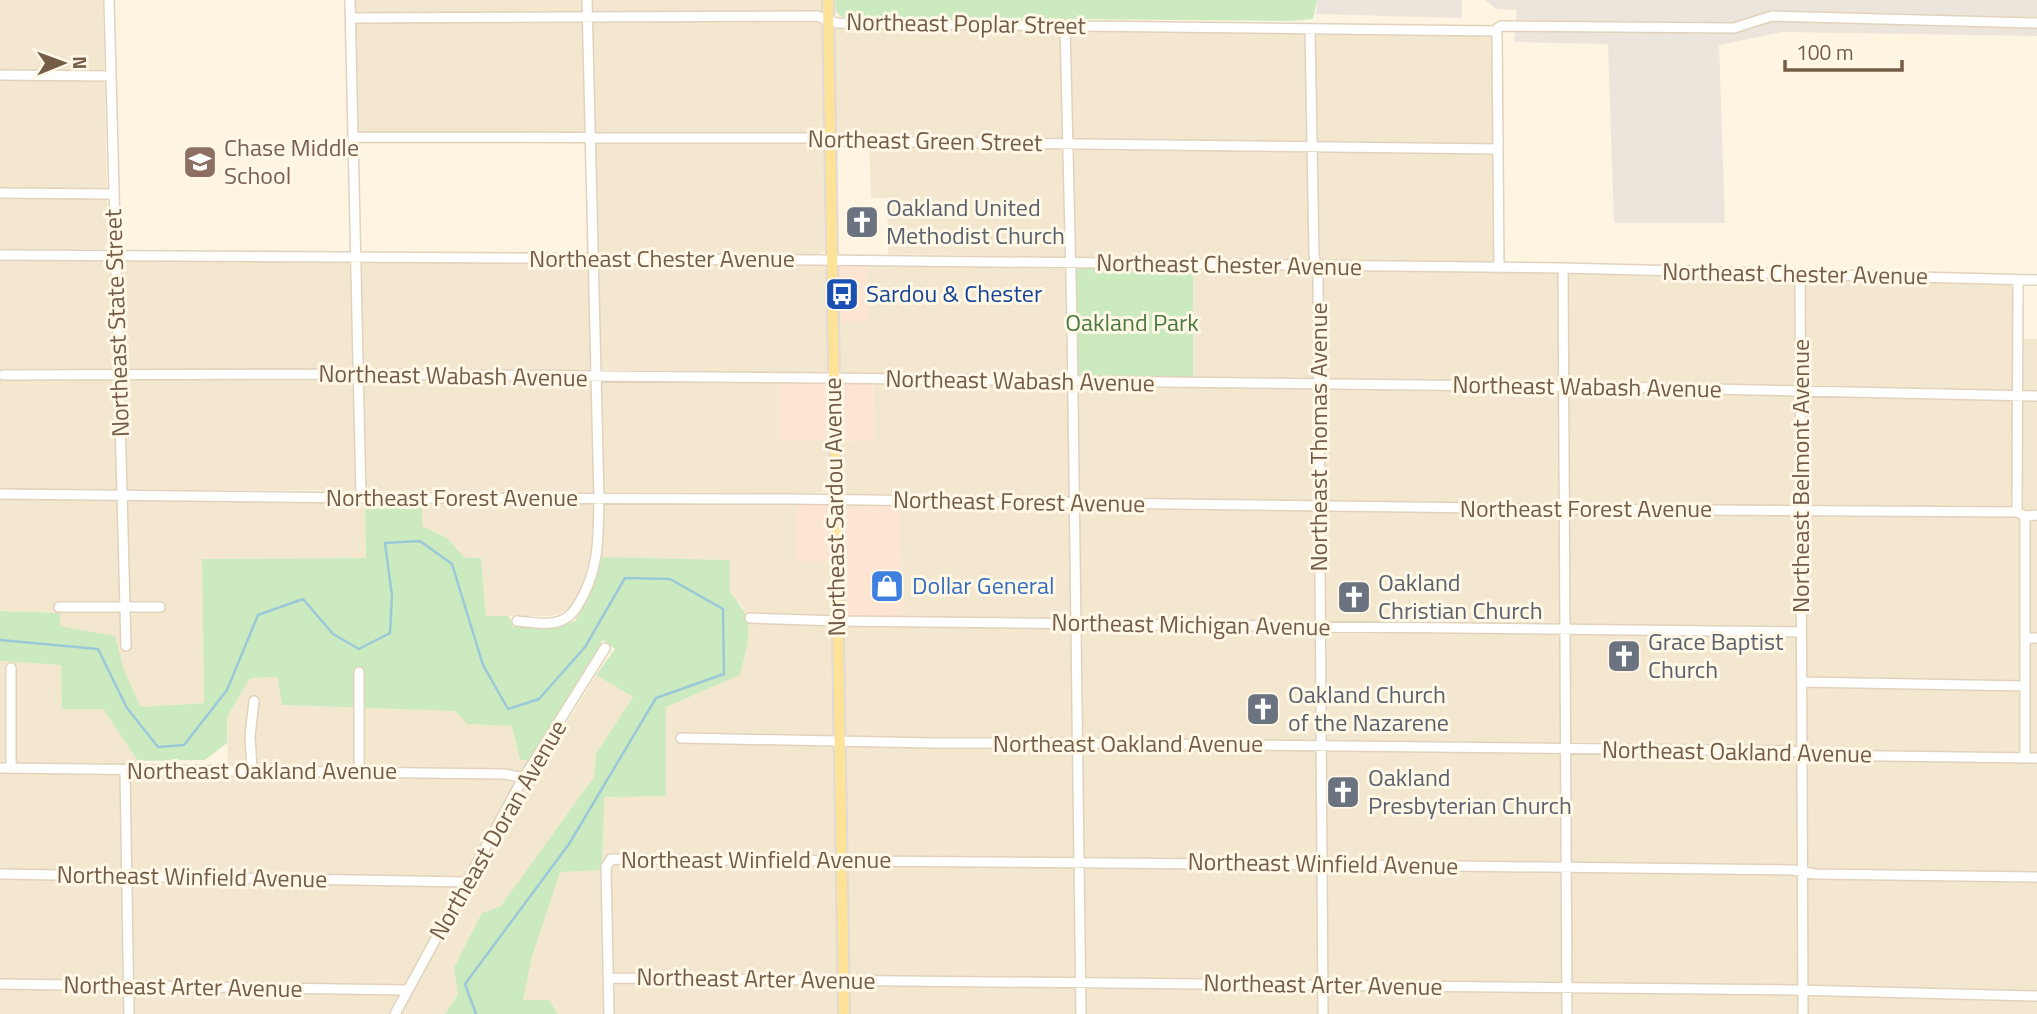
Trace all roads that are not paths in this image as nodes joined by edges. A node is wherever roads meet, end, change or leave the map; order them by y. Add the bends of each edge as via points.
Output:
1 (109, 0) edge
2 (350, 0) edge
3 (587, 0) edge
4 (828, 0) edge
5 (351, 18) junction
6 (587, 18) junction
7 (827, 19) junction
8 (2037, 23) edge
9 (1065, 25) junction
10 (1310, 29) junction
11 (1494, 31) junction
12 (0, 75) edge
13 (111, 76) junction
14 (353, 137) junction
15 (590, 137) junction
16 (829, 140) junction
17 (1068, 144) junction
18 (1312, 146) junction
19 (1497, 149) junction
20 (0, 193) edge
21 (114, 194) junction
22 (0, 256) edge
23 (116, 256) junction
24 (356, 257) junction
25 (592, 258) junction
26 (831, 260) junction
27 (1071, 264) junction
28 (1317, 266) junction
29 (1499, 268) junction
30 (1563, 268) junction
31 (1800, 273) junction
32 (2018, 280) junction
33 (2037, 280) edge
34 (119, 374) junction
35 (359, 374) junction
36 (3, 375) dead end
37 (595, 378) junction
38 (833, 379) junction
39 (1072, 382) junction
40 (1320, 384) junction
41 (1563, 387) junction
42 (1800, 390) junction
43 (2016, 396) junction
44 (2037, 396) edge
45 (0, 494) edge
46 (122, 495) junction
47 (361, 498) junction
48 (599, 498) junction
49 (835, 499) junction
50 (1074, 503) junction
51 (1320, 506) junction
52 (1564, 509) junction
53 (1801, 510) junction
54 (2021, 514) junction
55 (2037, 515) edge
56 (59, 607) dead end
57 (125, 607) junction
58 (160, 607) dead end
59 (750, 618) dead end
60 (517, 621) dead end
61 (837, 621) junction
62 (1076, 624) junction
63 (1321, 627) junction
64 (1565, 631) junction
65 (1801, 632) junction
66 (2025, 638) junction
67 (2037, 638) edge
68 (126, 646) dead end
69 (605, 648) dead end
70 (11, 668) dead end
71 (359, 672) dead end
72 (1802, 682) junction
73 (2025, 686) junction
74 (254, 701) dead end
75 (681, 738) dead end
76 (839, 740) junction
77 (1077, 743) junction
78 (1322, 745) junction
79 (1566, 748) junction
80 (1802, 753) junction
81 (2025, 758) junction
82 (2037, 758) edge
83 (5, 768) edge
84 (252, 769) junction
85 (125, 770) junction
86 (359, 771) junction
87 (524, 778) junction
88 (841, 859) junction
89 (1079, 862) junction
90 (1322, 864) junction
91 (1566, 868) junction
92 (1802, 872) junction
93 (0, 874) edge
94 (127, 876) junction
95 (2037, 877) edge
96 (467, 882) junction
97 (608, 978) junction
98 (844, 981) junction
99 (1080, 982) junction
100 (0, 984) edge
101 (1322, 985) junction
102 (129, 986) junction
103 (1567, 989) junction
104 (408, 990) junction
105 (1803, 991) junction
106 (2037, 996) edge
107 (129, 1014) edge
108 (395, 1014) edge
109 (608, 1014) edge
110 (844, 1014) edge
111 (1081, 1014) edge
112 (1323, 1014) edge
113 (1567, 1014) edge
114 (1803, 1014) edge

1 - 13 street, Northeast State Street
2 - 5 street
3 - 6 street
4 - 7 main road, Northeast Sardou Avenue
5 - 6 street, Northeast Poplar Street
5 - 14 street
6 - 7 street, Northeast Poplar Street
6 - 15 street
7 - 9 street, Northeast Poplar Street via 836,23
7 - 16 main road, Northeast Sardou Avenue
8 - 11 street, Northeast Poplar Street via 1772,16 1734,28 1501,26
9 - 10 street, Northeast Poplar Street
9 - 17 street
10 - 11 street, Northeast Poplar Street
10 - 18 street, Northeast Thomas Avenue
11 - 19 street
12 - 13 street
13 - 21 street, Northeast State Street
14 - 15 street, Northeast Green Street
14 - 24 street
15 - 16 street, Northeast Green Street
15 - 25 street
16 - 17 street, Northeast Green Street
16 - 26 main road, Northeast Sardou Avenue
17 - 18 street, Northeast Green Street
17 - 27 street
18 - 19 street, Northeast Green Street
18 - 28 street, Northeast Thomas Avenue
19 - 29 street
20 - 21 street
21 - 23 street, Northeast State Street
22 - 23 street, Northeast Chester Avenue
23 - 24 street, Northeast Chester Avenue
23 - 34 street, Northeast State Street
24 - 25 street, Northeast Chester Avenue
24 - 35 street
25 - 26 street, Northeast Chester Avenue
25 - 37 street
26 - 27 street, Northeast Chester Avenue
26 - 38 main road, Northeast Sardou Avenue
27 - 28 street, Northeast Chester Avenue
27 - 39 street
28 - 29 street, Northeast Chester Avenue
28 - 40 street, Northeast Thomas Avenue
29 - 30 street, Northeast Chester Avenue
30 - 31 street, Northeast Chester Avenue
30 - 41 street
31 - 32 street, Northeast Chester Avenue
31 - 42 street, Northeast Belmont Avenue
32 - 33 street, Northeast Chester Avenue
32 - 43 street
34 - 35 street, Northeast Wabash Avenue
34 - 36 street, Northeast Wabash Avenue
34 - 46 street, Northeast State Street
35 - 37 street, Northeast Wabash Avenue
35 - 47 street
37 - 38 street, Northeast Wabash Avenue
37 - 48 street
38 - 39 street, Northeast Wabash Avenue
38 - 49 main road, Northeast Sardou Avenue
39 - 40 street, Northeast Wabash Avenue
39 - 50 street
40 - 41 street, Northeast Wabash Avenue
40 - 51 street, Northeast Thomas Avenue
41 - 42 street, Northeast Wabash Avenue
41 - 52 street
42 - 43 street, Northeast Wabash Avenue
42 - 53 street, Northeast Belmont Avenue
43 - 44 street, Northeast Wabash Avenue
43 - 54 street
45 - 46 street, Northeast Forest Avenue
46 - 47 street, Northeast Forest Avenue
46 - 57 street, Northeast State Street
47 - 48 street, Northeast Forest Avenue
48 - 49 street, Northeast Forest Avenue
48 - 60 street via 595,570 576,610 564,620 550,623
49 - 50 street, Northeast Forest Avenue
49 - 61 main road, Northeast Sardou Avenue
50 - 51 street, Northeast Forest Avenue
50 - 62 street
51 - 52 street, Northeast Forest Avenue
51 - 63 street, Northeast Thomas Avenue
52 - 53 street, Northeast Forest Avenue
52 - 64 street
53 - 54 street, Northeast Forest Avenue
53 - 65 street, Northeast Belmont Avenue
54 - 55 street, Northeast Forest Avenue
54 - 66 street
56 - 57 street
57 - 58 street
57 - 68 street, Northeast State Street
59 - 61 street, Northeast Michigan Avenue
61 - 62 street, Northeast Michigan Avenue
61 - 76 main road, Northeast Sardou Avenue
62 - 63 street, Northeast Michigan Avenue
62 - 77 street
63 - 64 street, Northeast Michigan Avenue
63 - 78 street, Northeast Thomas Avenue
64 - 65 street, Northeast Michigan Avenue
64 - 79 street
65 - 72 street, Northeast Belmont Avenue
66 - 67 street
66 - 73 street
69 - 87 street, Northeast Doran Avenue
70 - 83 street
71 - 86 street
72 - 73 street
72 - 80 street, Northeast Belmont Avenue
73 - 81 street
74 - 84 street
75 - 76 street, Northeast Oakland Avenue
76 - 77 street, Northeast Oakland Avenue
76 - 88 main road, Northeast Sardou Avenue
77 - 78 street, Northeast Oakland Avenue
77 - 89 street
78 - 79 street, Northeast Oakland Avenue
78 - 90 street, Northeast Thomas Avenue
79 - 80 street, Northeast Oakland Avenue
79 - 91 street
80 - 81 street, Northeast Oakland Avenue
80 - 92 street, Northeast Belmont Avenue
81 - 82 street, Northeast Oakland Avenue
83 - 85 street, Northeast Oakland Avenue
84 - 85 street, Northeast Oakland Avenue
84 - 86 street, Northeast Oakland Avenue
85 - 94 street
86 - 87 street, Northeast Oakland Avenue
87 - 96 street, Northeast Doran Avenue
88 - 89 street, Northeast Winfield Avenue
88 - 97 street, Northeast Winfield Avenue via 609,861
88 - 98 main road, Northeast Sardou Avenue
89 - 90 street, Northeast Winfield Avenue
89 - 99 street
90 - 91 street, Northeast Winfield Avenue
90 - 101 street, Northeast Thomas Avenue
91 - 92 street, Northeast Winfield Avenue
91 - 103 street
92 - 95 street, Northeast Winfield Avenue
92 - 105 street, Northeast Belmont Avenue
93 - 94 street, Northeast Winfield Avenue
94 - 96 street, Northeast Winfield Avenue
94 - 102 street
96 - 104 street, Northeast Doran Avenue
97 - 98 street, Northeast Arter Avenue
97 - 109 street
98 - 99 street, Northeast Arter Avenue
98 - 110 main road, Northeast Sardou Avenue
99 - 101 street, Northeast Arter Avenue
99 - 111 street
100 - 102 street, Northeast Arter Avenue
101 - 103 street, Northeast Arter Avenue
101 - 112 street, Northeast Thomas Avenue
102 - 104 street, Northeast Arter Avenue
102 - 107 street
103 - 105 street, Northeast Arter Avenue
103 - 113 street
104 - 108 street, Northeast Doran Avenue
105 - 106 street, Northeast Arter Avenue
105 - 114 street, Northeast Belmont Avenue

